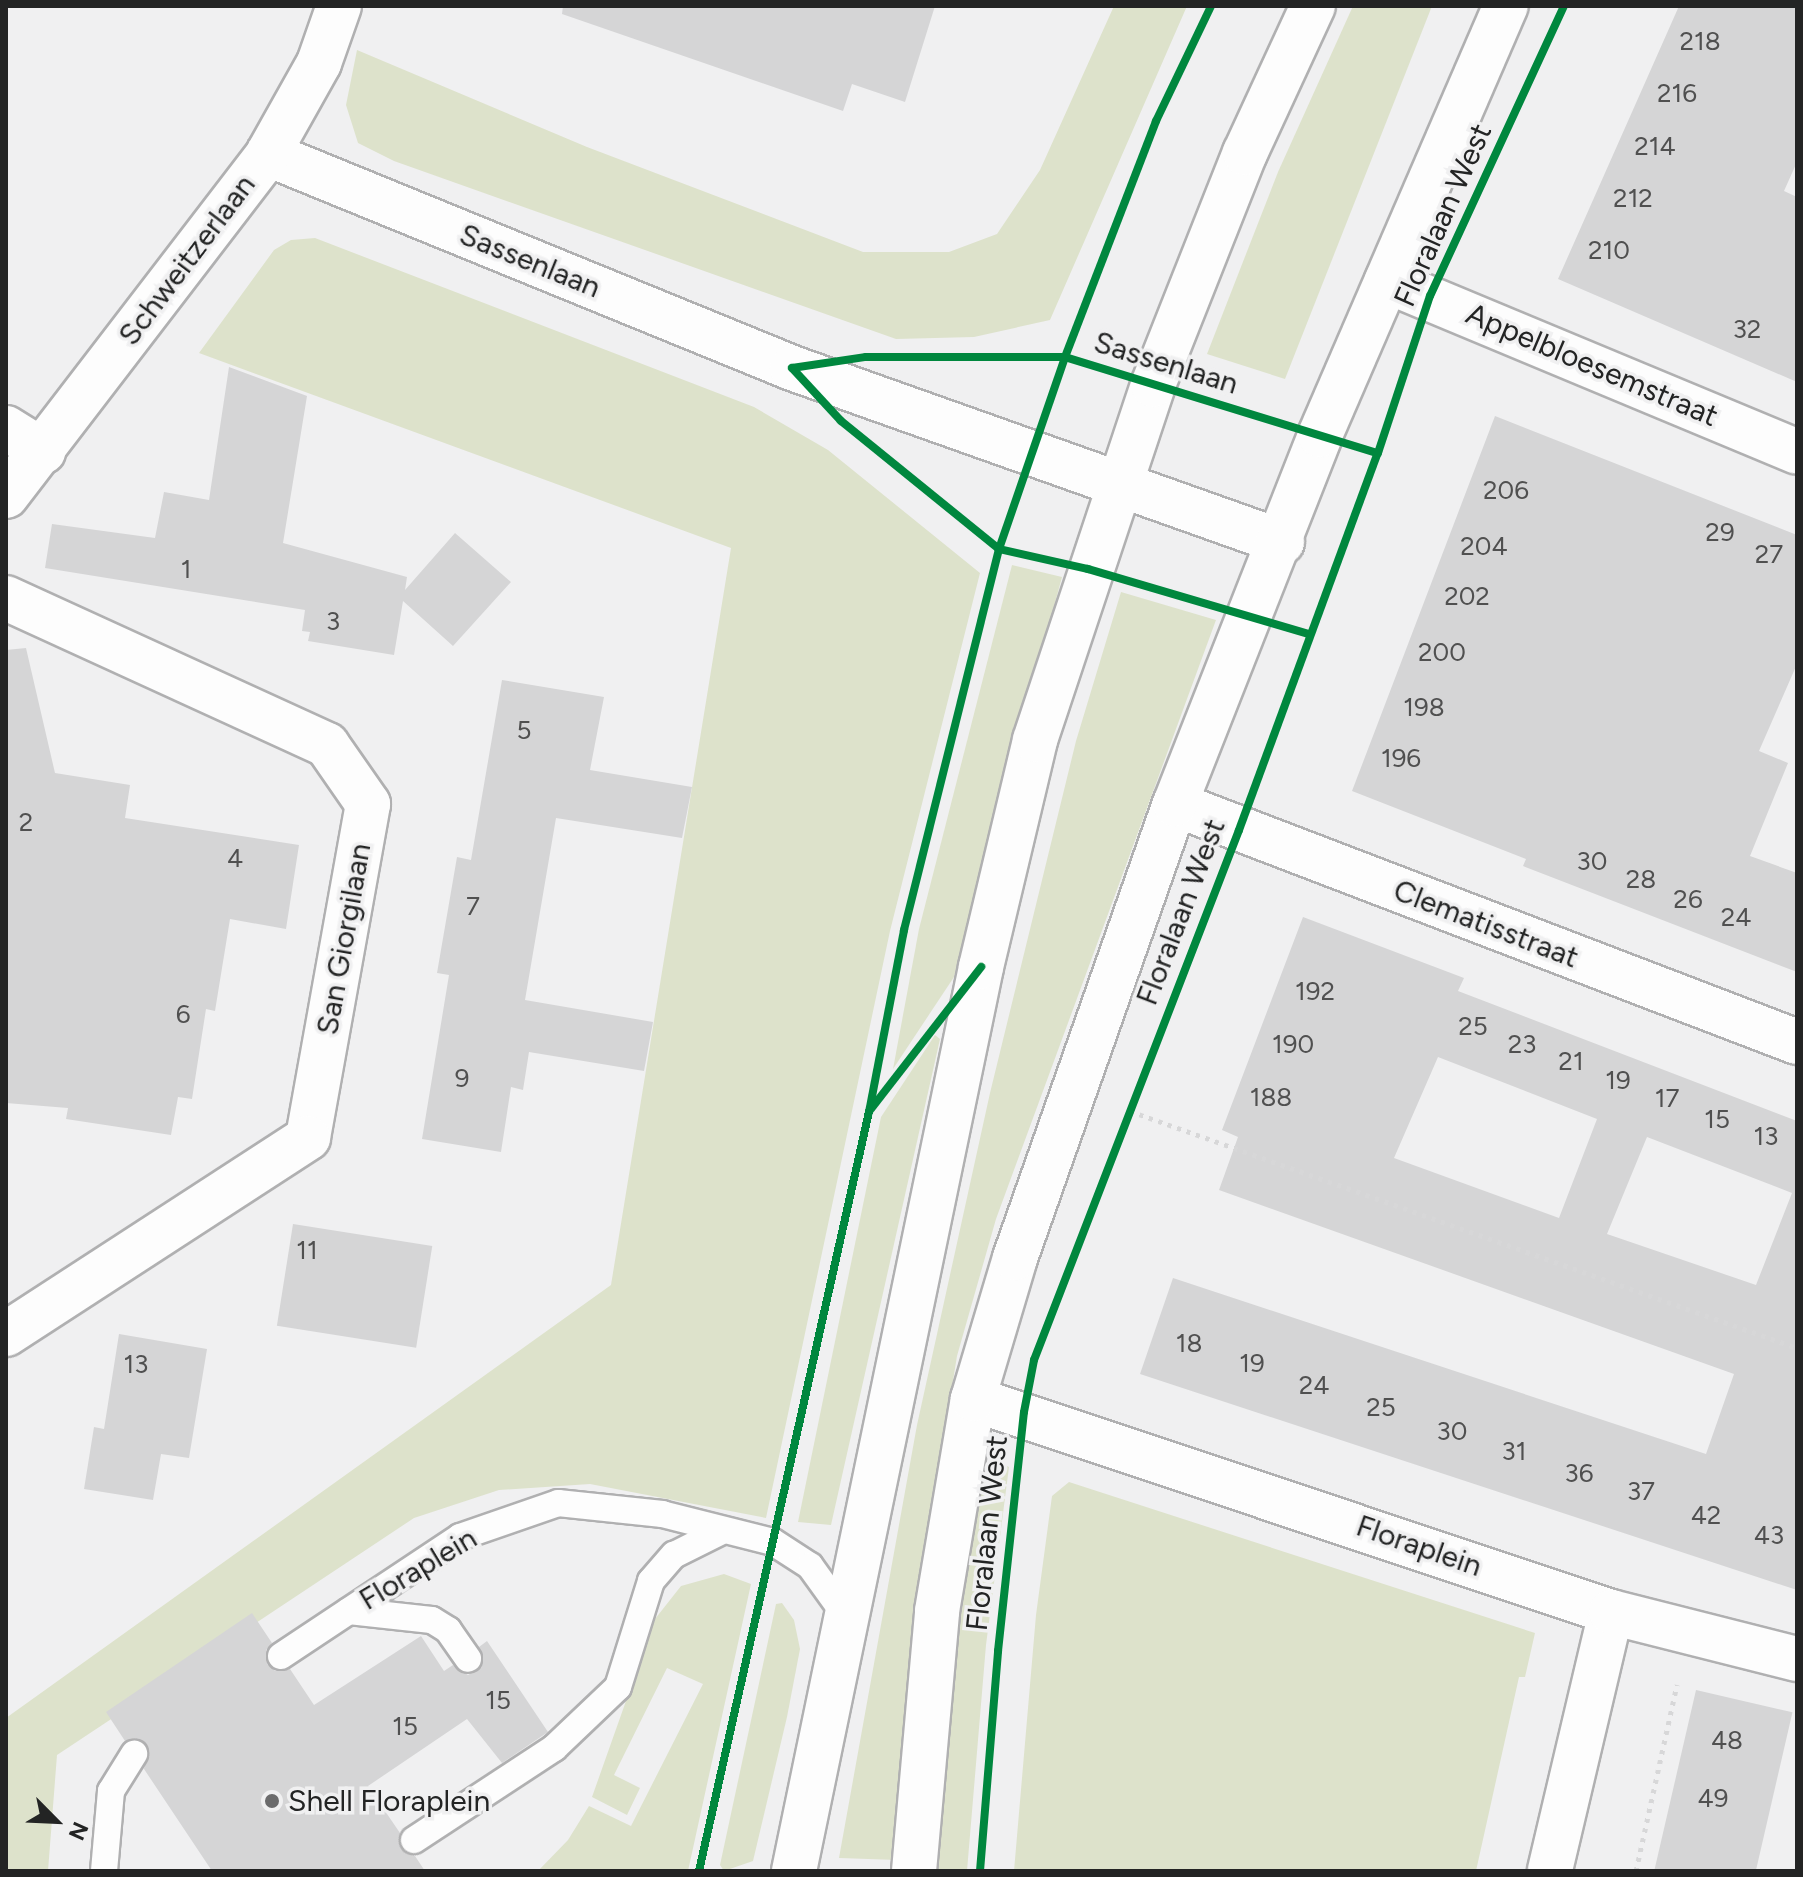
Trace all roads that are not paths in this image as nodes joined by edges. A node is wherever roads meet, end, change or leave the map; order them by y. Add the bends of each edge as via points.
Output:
1 (339, 6) edge
2 (1313, 6) edge
3 (1506, 6) edge
4 (268, 154) junction
5 (1387, 281) junction
6 (6, 428) edge
7 (43, 451) junction
8 (1797, 452) edge
9 (1119, 482) junction
10 (6, 496) edge
11 (1282, 542) junction
12 (6, 598) edge
13 (1175, 804) junction
14 (1797, 1042) edge
15 (6, 1334) edge
16 (973, 1399) junction
17 (720, 1532) junction
18 (349, 1611) junction
19 (1611, 1612) junction
20 (846, 1616) junction
21 (281, 1656) dead end
22 (468, 1659) dead end
23 (1797, 1659) edge
24 (134, 1754) dead end
25 (414, 1840) dead end
26 (104, 1871) edge
27 (794, 1871) edge
28 (914, 1871) edge
29 (1550, 1871) edge

1 - 4 street, Schweitzerlaan via 319,63
2 - 9 street via 1245,153
3 - 5 street, Floralaan West
4 - 7 street, Schweitzerlaan
4 - 9 street, Sassenlaan via 792,368
5 - 8 street, Appelbloesemstraat
5 - 11 street, Floralaan West via 1320,435
6 - 7 street
7 - 10 street, Schweitzerlaan
9 - 11 street, Sassenlaan
9 - 20 street via 1035,740 978,983
11 - 13 street, Floralaan West
12 - 15 street, San Giorgilaan via 327,745 368,804 308,1138
13 - 14 street, Clematisstraat
13 - 16 street, Floralaan West via 1015,1258
16 - 19 street, Floraplein
16 - 28 street, Floralaan West via 937,1611
17 - 18 lane, Floraplein via 662,1514 558,1503 460,1537
17 - 20 lane, Floraplein via 747,1534 793,1550
17 - 25 lane via 674,1555 651,1581 618,1687
18 - 21 lane, Floraplein
18 - 22 lane, Floraplein via 408,1613 432,1620 448,1630
19 - 23 street, Floraplein
19 - 29 street
20 - 27 street
24 - 26 lane via 111,1791

